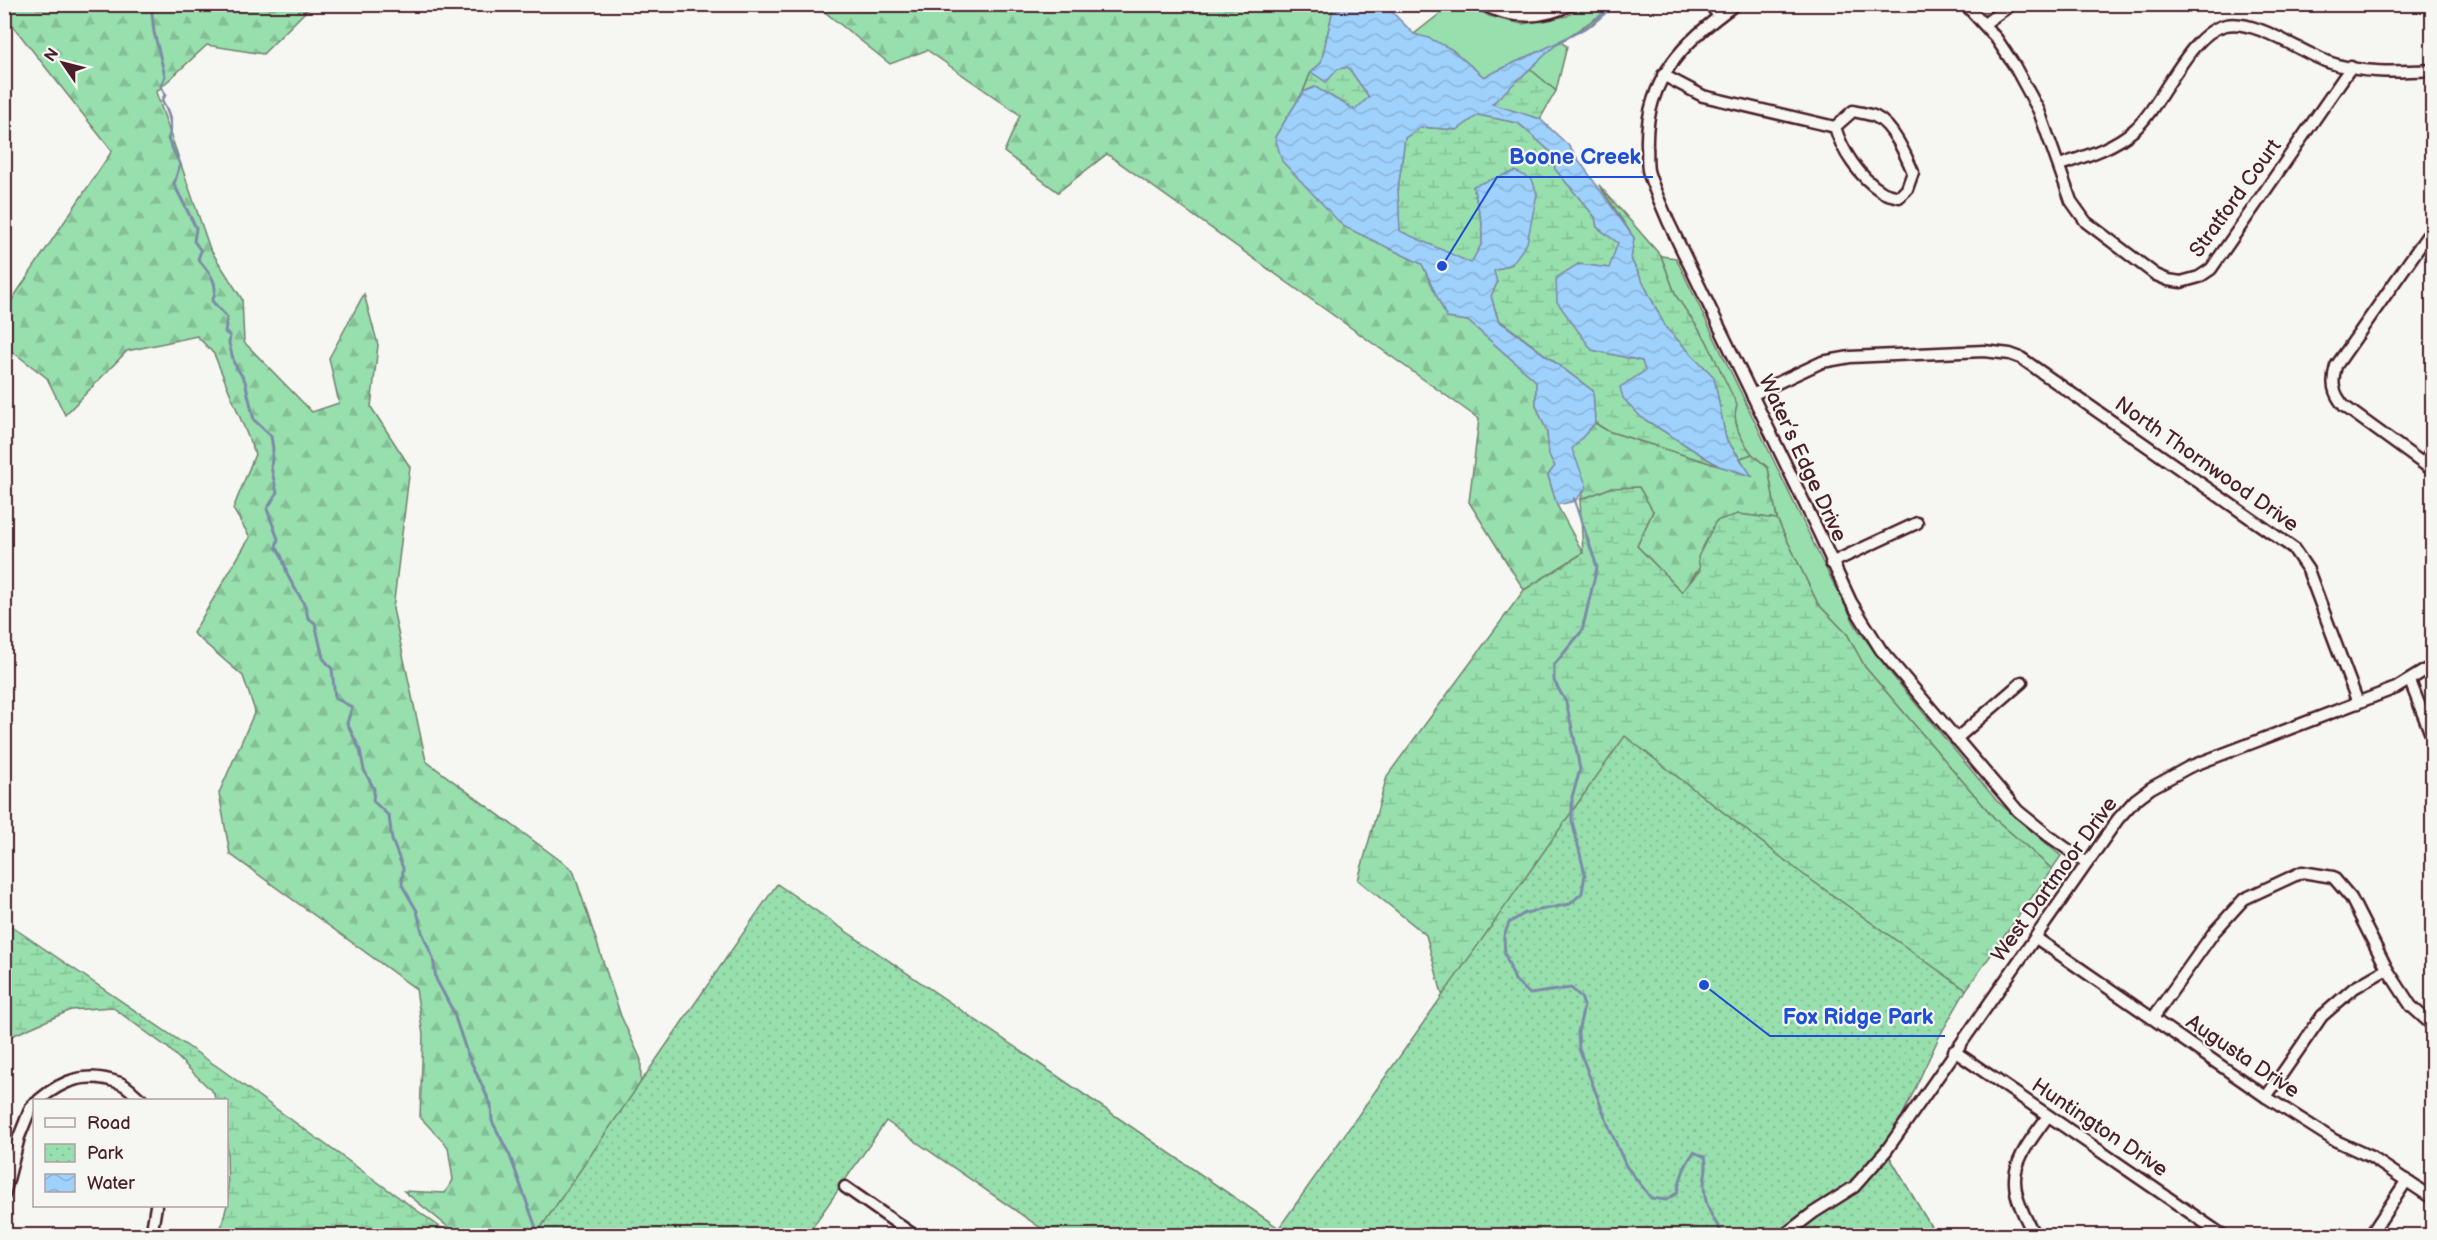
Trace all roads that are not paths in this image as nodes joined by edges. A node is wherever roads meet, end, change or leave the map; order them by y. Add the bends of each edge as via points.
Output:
1 (1482, 4) edge
2 (1571, 4) edge
3 (1710, 4) edge
4 (1736, 4) edge
5 (1965, 4) edge
6 (2012, 4) edge
7 (1719, 16) junction
8 (1984, 24) junction
9 (2351, 68) junction
10 (2433, 70) edge
11 (1663, 75) junction
12 (1835, 128) junction
13 (2060, 165) junction
14 (2433, 229) edge
15 (1752, 395) junction
16 (2433, 450) edge
17 (2428, 467) edge
18 (1917, 523) dead end
19 (1831, 563) junction
20 (2433, 666) edge
21 (2410, 681) junction
22 (2022, 682) dead end
23 (2358, 703) junction
24 (2433, 737) edge
25 (1956, 739) junction
26 (2087, 863) junction
27 (2036, 938) junction
28 (2387, 969) junction
29 (2153, 1018) junction
30 (2433, 1025) edge
31 (1954, 1051) junction
32 (2266, 1097) junction
33 (41, 1099) edge
34 (140, 1099) edge
35 (33, 1105) edge
36 (2048, 1116) junction
37 (2408, 1180) junction
38 (845, 1186) dead end
39 (4, 1195) edge
40 (2433, 1198) edge
41 (156, 1207) edge
42 (910, 1234) edge
43 (151, 1236) edge
44 (1783, 1236) edge
45 (2035, 1236) edge
46 (2224, 1236) edge
47 (2370, 1236) edge

1 - 2 street via 1523,16 1549,14
3 - 7 street
4 - 7 street, Water’s Edge Drive
5 - 8 street, Stratford Court
6 - 8 street
7 - 11 street, Water’s Edge Drive via 1695,35
8 - 13 street, Stratford Court via 2014,65 2034,102
9 - 10 street
9 - 13 street via 2329,63 2237,24 2216,28 2197,45 2135,129 2110,146
9 - 13 street, Stratford Court via 2219,258 2199,277 2181,282 2156,275 2086,222 2071,201
11 - 12 street via 1703,96
11 - 15 street, Water’s Edge Drive via 1647,133 1648,172
12 - 12 street via 1841,147 1882,193 1899,197 1907,189 1913,172 1894,135 1878,118 1853,111
14 - 17 street via 2336,366 2333,386 2344,406
15 - 19 street, Water’s Edge Drive
15 - 23 street, North Thornwood Drive via 1822,362 1850,357 1984,351 2021,358 2293,548 2308,570
16 - 17 street
18 - 19 street
19 - 25 street, Water’s Edge Drive via 1881,650
20 - 21 street, West Dartmoor Drive
21 - 23 street, West Dartmoor Drive
21 - 24 street
22 - 25 street
23 - 26 street, West Dartmoor Drive via 2169,777 2135,801
25 - 26 street, Water’s Edge Drive via 2018,811
26 - 27 street, West Dartmoor Drive
27 - 29 street, Augusta Drive
27 - 31 street, West Dartmoor Drive
28 - 29 street via 2351,898 2333,877 2302,872 2244,899 2214,932
28 - 30 street via 2411,1006
28 - 32 street via 2354,988 2322,1016
29 - 32 street, Augusta Drive
31 - 36 street, Huntington Drive
31 - 44 street, West Dartmoor Drive via 1886,1151 1854,1187
32 - 37 street, Augusta Drive
33 - 34 street via 52,1089 82,1076 122,1083
35 - 39 street via 19,1137
36 - 45 street via 2021,1152 2013,1176 2023,1214
36 - 46 street, Huntington Drive
37 - 40 street, Augusta Drive
37 - 47 street
38 - 42 street
41 - 43 street

